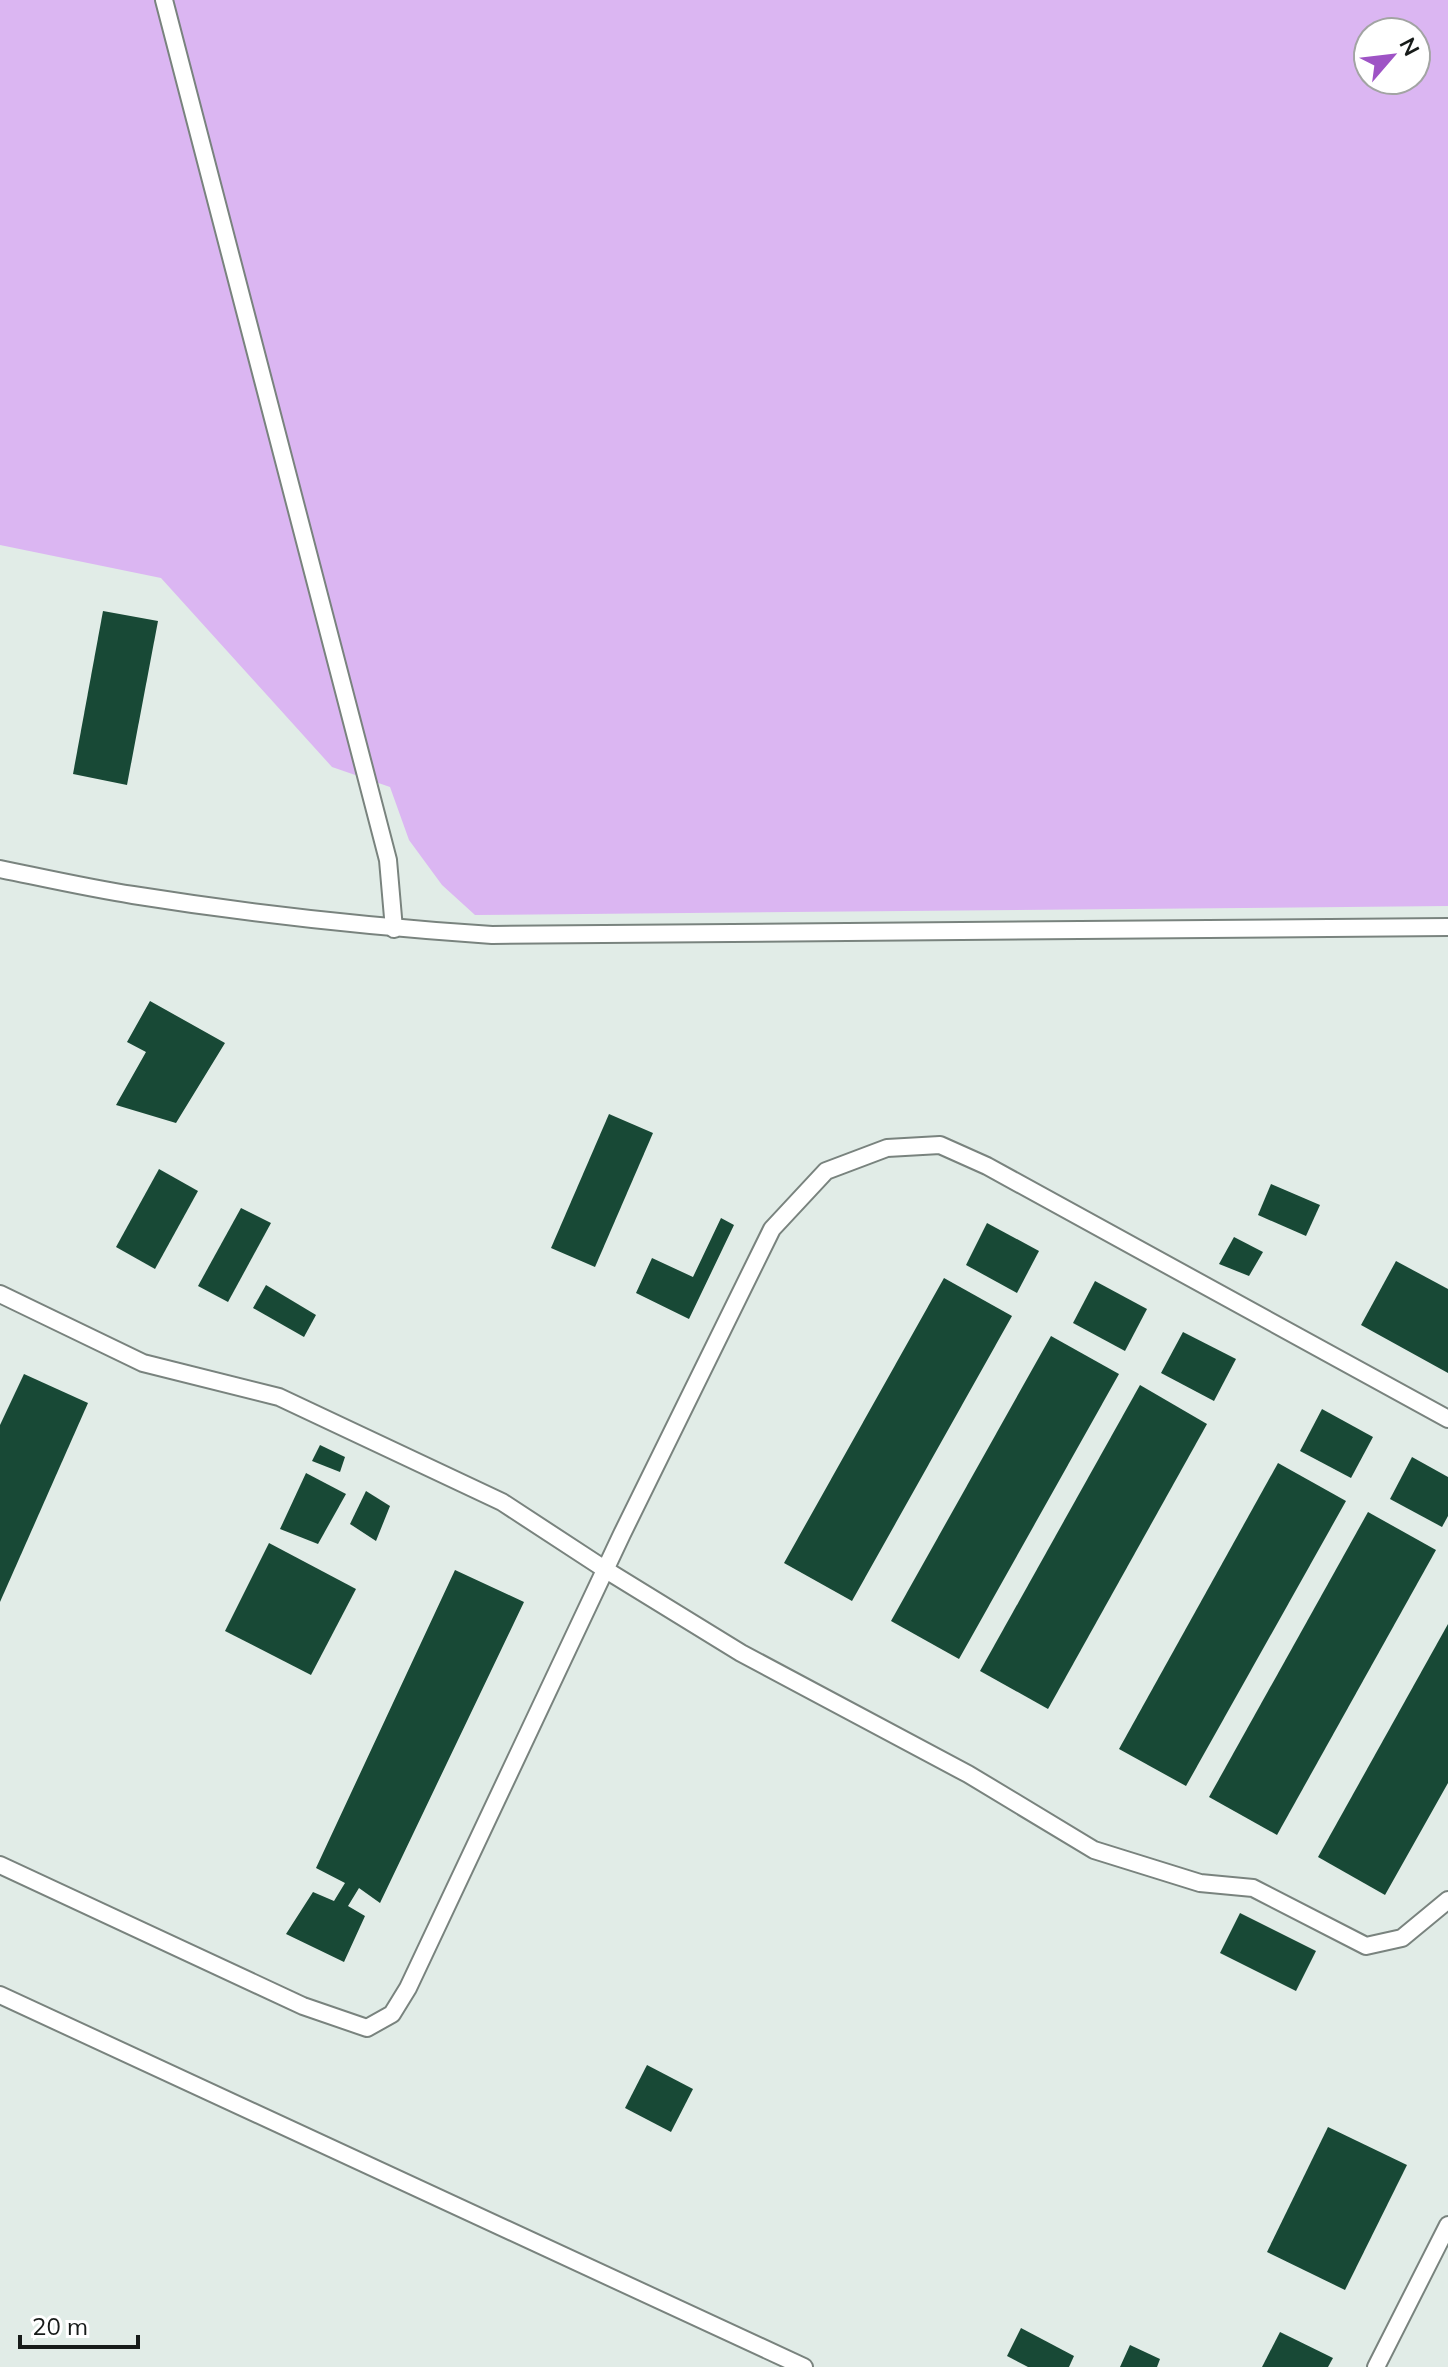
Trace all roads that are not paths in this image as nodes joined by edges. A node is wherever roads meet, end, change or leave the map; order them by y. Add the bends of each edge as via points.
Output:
1 (164, 0) edge
2 (0, 869) edge
3 (1448, 927) edge
4 (394, 929) junction
5 (0, 1294) edge
6 (1448, 1419) edge
7 (606, 1570) junction
8 (0, 1865) edge
9 (1448, 1900) edge
10 (0, 1995) edge
11 (1448, 2225) edge
12 (804, 2367) edge
13 (1376, 2367) edge

1 - 4 lane via 388,860
2 - 4 lane via 130,895
3 - 4 lane via 508,935
5 - 7 lane via 143,1363 279,1397 502,1502
6 - 7 lane via 987,1166 940,1145 887,1148 826,1171 772,1229
7 - 8 lane via 408,1988 392,2014 367,2028 303,2006
7 - 9 lane via 741,1653 968,1774 1094,1850 1200,1883 1253,1888 1366,1946 1402,1938
10 - 12 lane
11 - 13 lane

